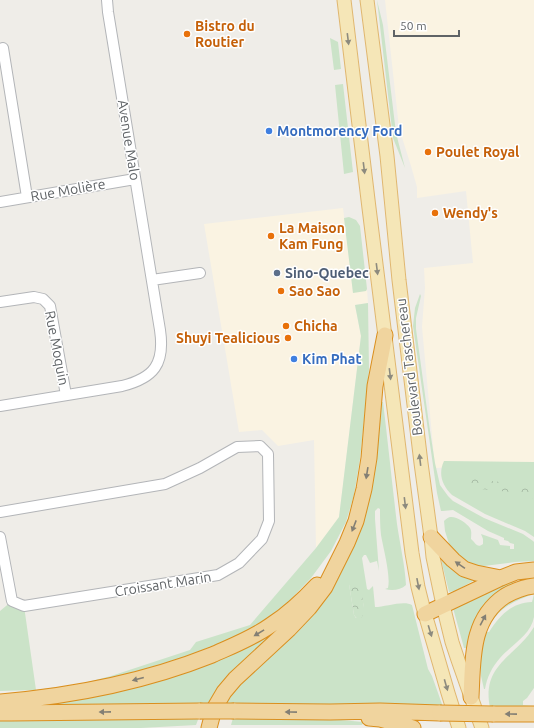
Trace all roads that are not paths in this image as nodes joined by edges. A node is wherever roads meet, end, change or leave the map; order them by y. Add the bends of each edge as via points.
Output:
1 (107, 0) edge
2 (344, 0) edge
3 (367, 0) edge
4 (0, 49) edge
5 (135, 179) junction
6 (27, 197) junction
7 (0, 202) edge
8 (200, 273) dead end
9 (152, 280) junction
10 (0, 302) edge
11 (385, 335) junction
12 (66, 395) junction
13 (0, 406) edge
14 (0, 512) edge
15 (0, 537) edge
16 (431, 538) junction
17 (343, 551) junction
18 (534, 570) edge
19 (501, 578) junction
20 (534, 586) edge
21 (443, 605) junction
22 (425, 614) junction
23 (471, 698) junction
24 (0, 702) edge
25 (0, 712) edge
26 (330, 712) junction
27 (534, 714) edge
28 (209, 728) edge
29 (413, 728) edge
30 (459, 728) edge
31 (482, 728) edge

1 - 5 street, Avenue Malo
2 -> 11 main road, Boulevard Taschereau
16 -> 3 main road, Boulevard Taschereau
4 - 6 street via 2,48
5 - 6 street, Rue Molière
5 - 9 street, Avenue Malo
6 - 7 street, Rue Molière
8 - 9 street
9 - 12 street, Avenue Malo via 162,345 154,369 133,383
10 - 12 street, Rue Moquin via 34,297 43,299 50,306
11 -> 17 highway via 376,386 364,489 356,521
11 -> 22 main road, Boulevard Taschereau via 410,541
12 - 13 street, Avenue Malo
14 - 15 street, Croissant Marin via 165,484 237,447 260,446 268,454 269,521 262,539 239,563 218,575 24,606 12,601
19 -> 16 highway via 464,568
16 - 21 main road, Boulevard Taschereau
17 -> 24 highway via 324,577 291,610 262,631 229,647 177,668 116,685 58,696
17 - 28 highway via 325,587 309,608 224,692 214,709
18 - 19 highway via 516,572
19 - 21 highway
23 -> 20 highway via 475,643 484,618 493,606 509,594
21 - 22 highway
21 - 23 main road, Boulevard Taschereau
22 -> 30 main road, Boulevard Taschereau
23 - 31 main road, Boulevard Taschereau
26 -> 25 highway, bridge
27 -> 26 highway, bridge
26 - 29 highway

